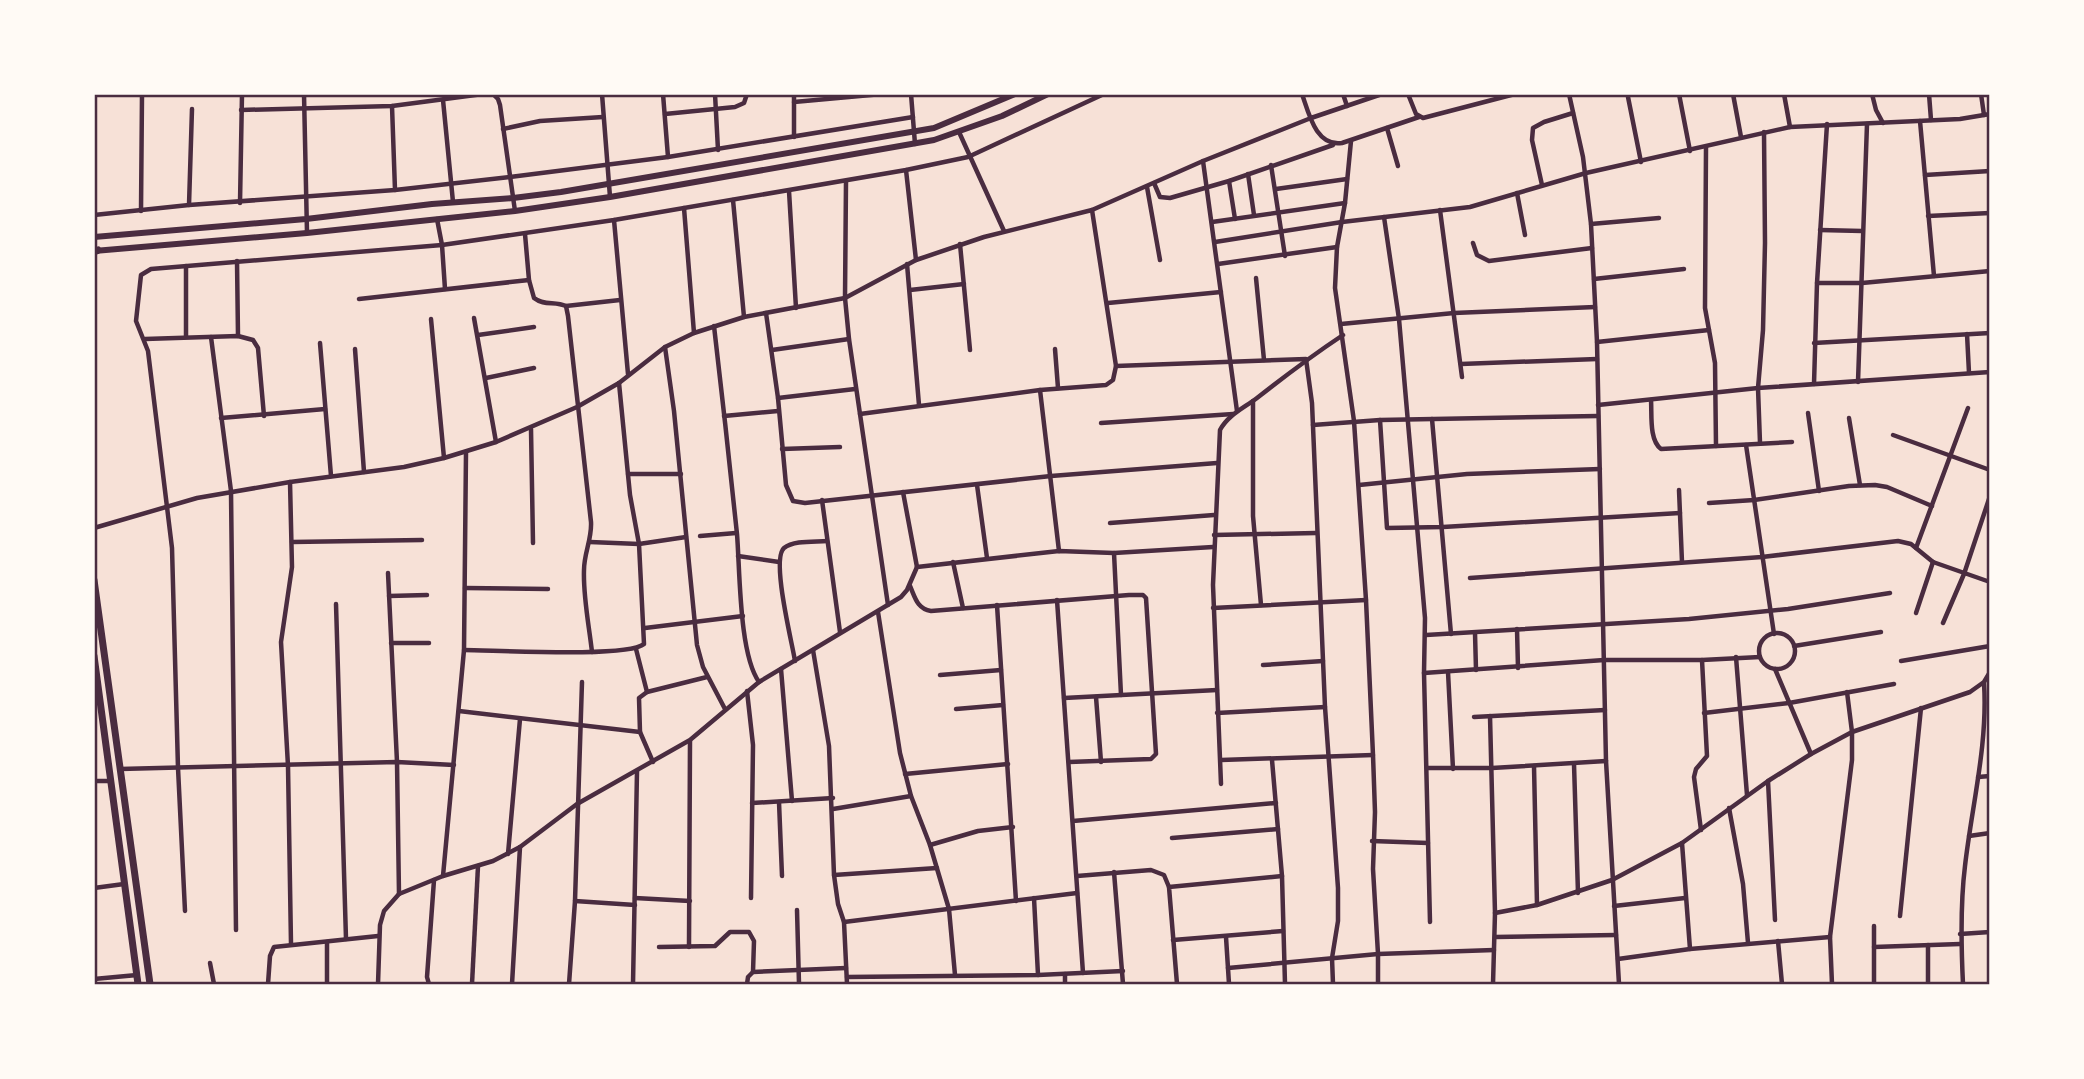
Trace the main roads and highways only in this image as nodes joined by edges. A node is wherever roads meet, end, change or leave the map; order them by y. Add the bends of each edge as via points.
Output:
1 (1016, 94) edge
2 (1048, 94) edge
3 (95, 236) edge
4 (96, 251) edge
5 (94, 580) edge
6 (94, 656) edge
7 (138, 985) edge
8 (150, 985) edge

1 - 3 main road via 950,123 609,184 306,219
2 - 4 main road via 1002,116 915,144 610,197 307,233
5 - 8 main road
6 - 7 main road

